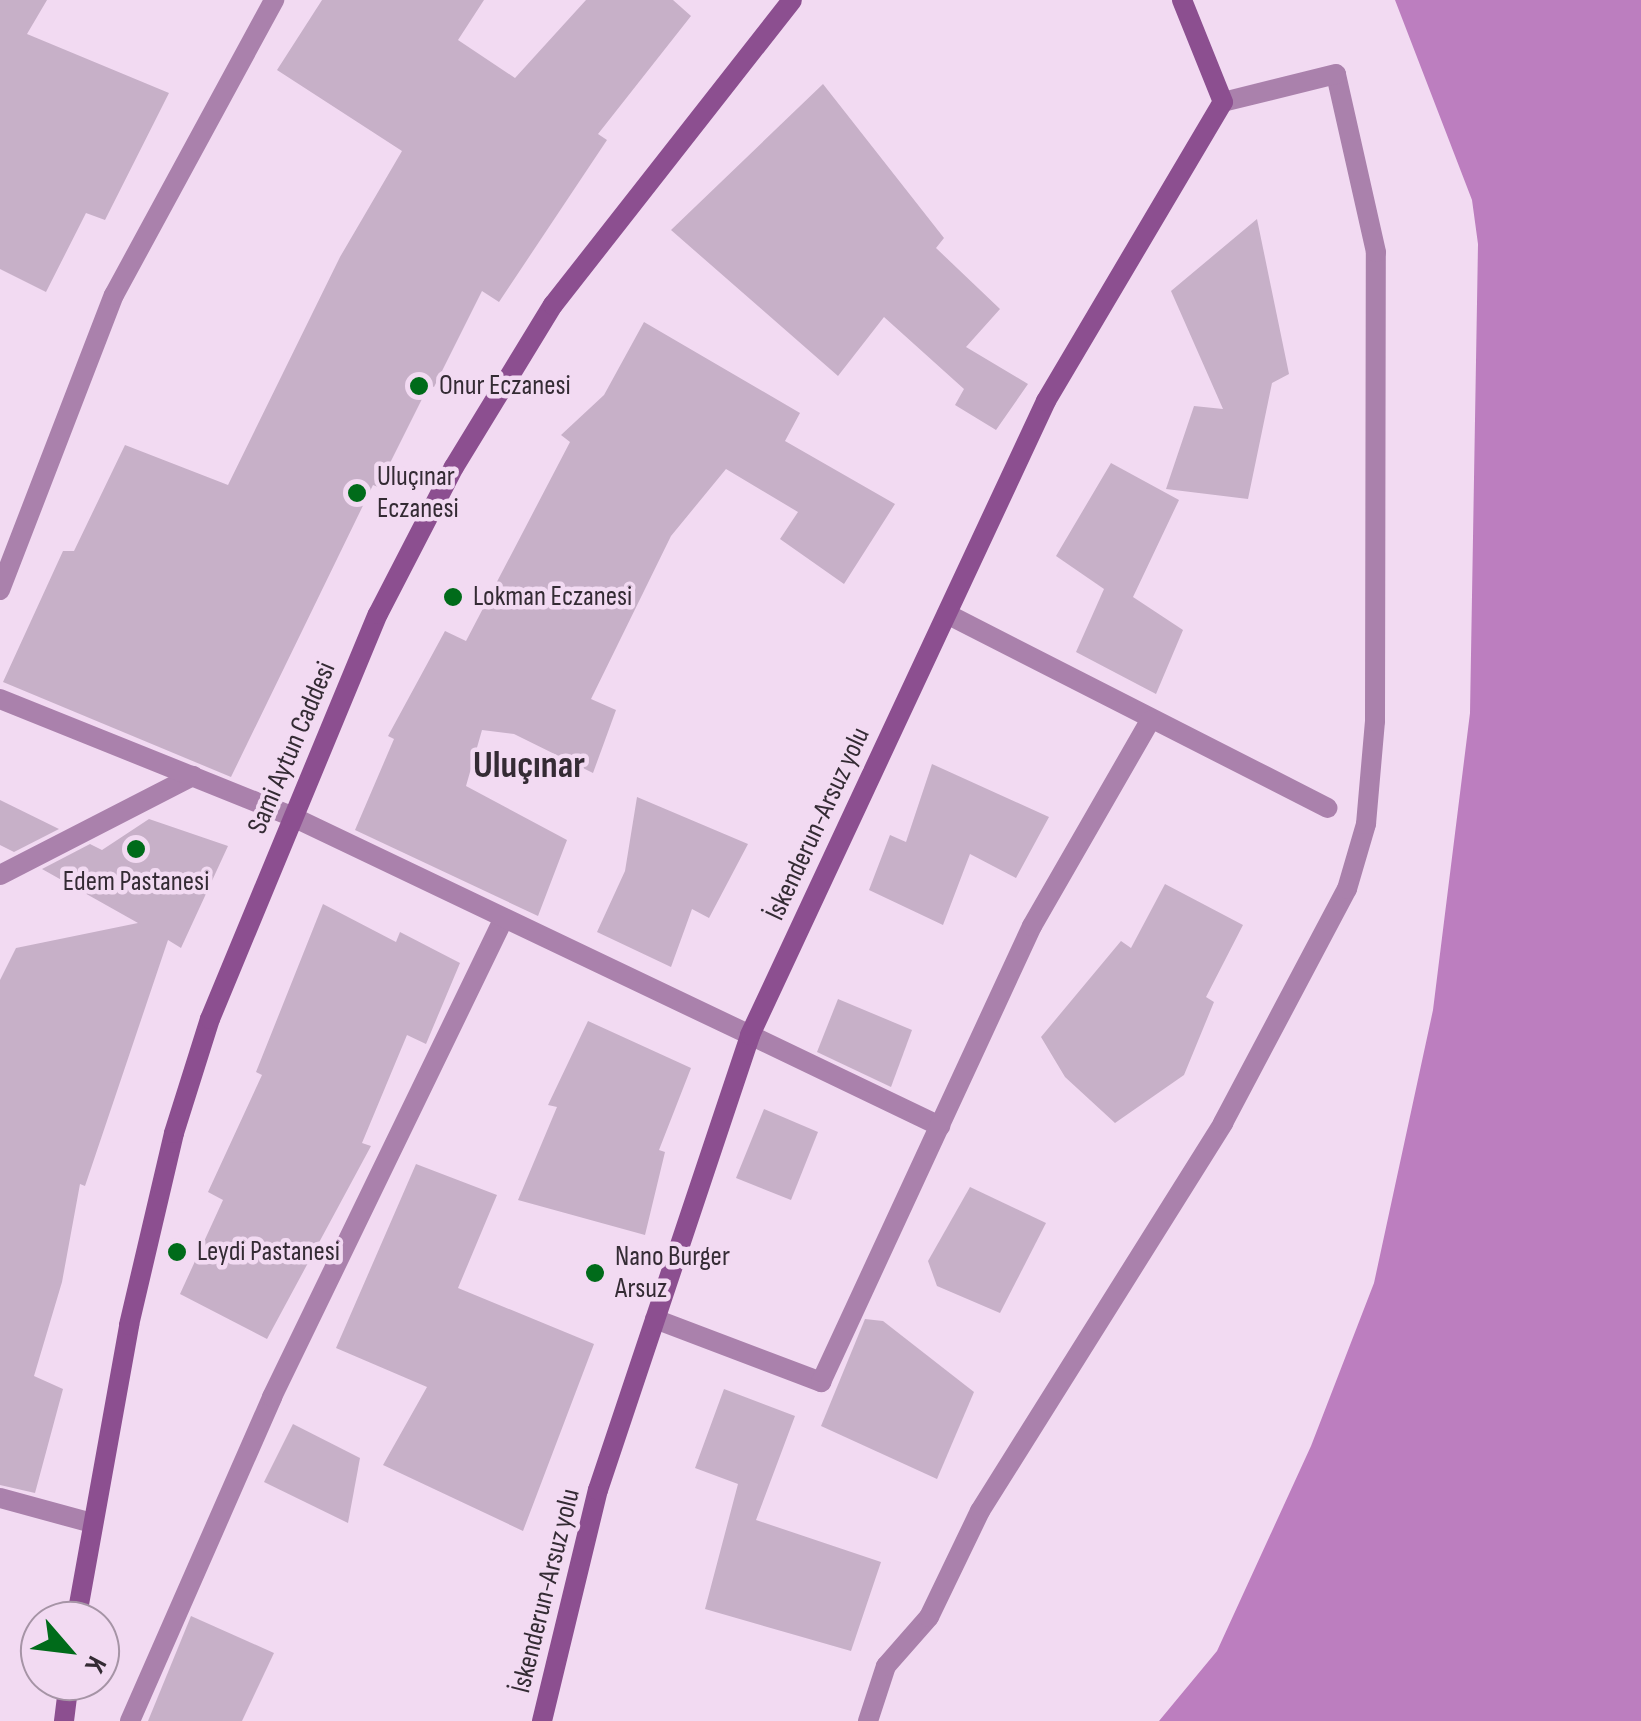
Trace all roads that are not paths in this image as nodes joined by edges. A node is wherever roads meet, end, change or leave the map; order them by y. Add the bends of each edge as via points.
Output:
1 (274, 0) edge
2 (792, 0) edge
3 (1182, 0) edge
4 (1223, 102) junction
5 (0, 590) edge
6 (947, 614) junction
7 (0, 699) edge
8 (1150, 721) junction
9 (194, 776) junction
10 (1328, 808) dead end
11 (294, 816) junction
12 (0, 874) edge
13 (504, 918) junction
14 (750, 1035) junction
15 (940, 1126) junction
16 (654, 1319) junction
17 (0, 1498) edge
18 (92, 1523) junction
19 (79, 1601) edge
20 (130, 1721) edge
21 (542, 1721) edge
22 (868, 1721) edge

1 - 5 street via 114,295
2 - 11 main road, Sami Aytun Caddesi via 594,245 508,375 378,614
3 - 4 main road
4 - 6 main road, İskenderun-Arsuz yolu via 1046,401
4 - 22 street via 1336,74 1376,252 1375,722 1366,824 1347,889 1232,1108 980,1511 929,1617 886,1666
6 - 8 street
6 - 14 main road, İskenderun-Arsuz yolu
7 - 9 street
8 - 10 street
8 - 15 street via 1032,926
9 - 11 street
9 - 12 street
11 - 13 street
11 - 18 main road, Sami Aytun Caddesi via 210,1019 174,1133 128,1325
13 - 14 street
13 - 20 street via 272,1397
14 - 15 street
14 - 16 main road, İskenderun-Arsuz yolu
15 - 16 street via 822,1382
16 - 21 main road, İskenderun-Arsuz yolu via 598,1490
17 - 18 street
18 - 19 main road, Sami Aytun Caddesi

